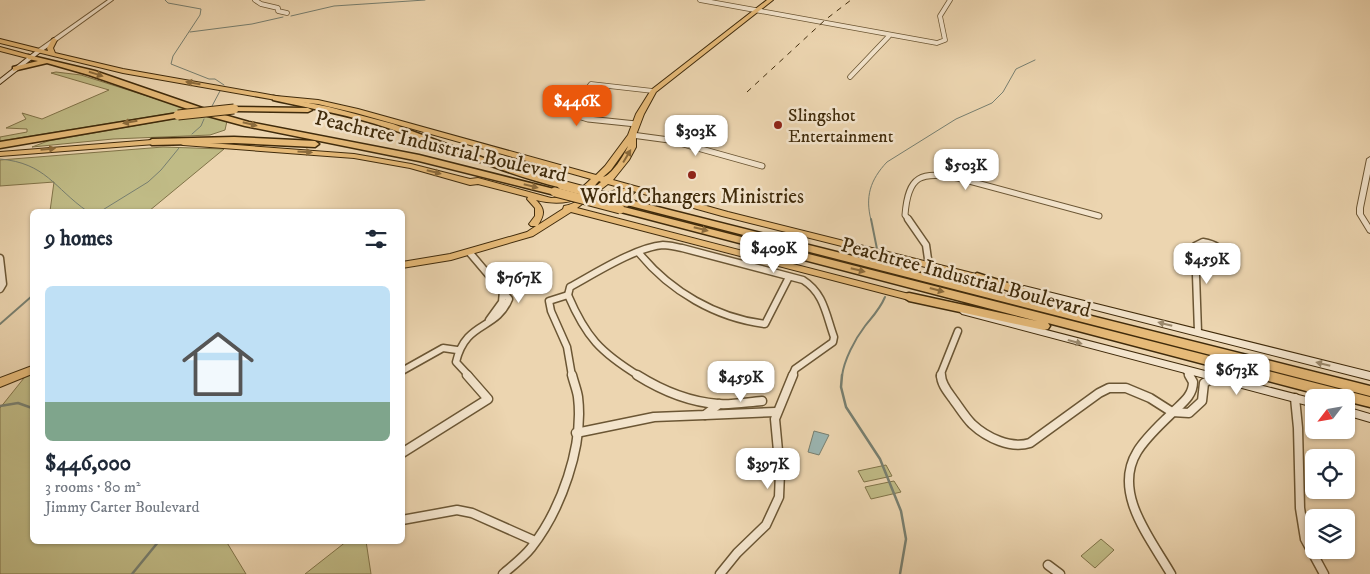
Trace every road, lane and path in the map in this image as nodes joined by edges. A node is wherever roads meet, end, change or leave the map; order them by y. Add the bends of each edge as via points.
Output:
1 (111, 0) edge
2 (255, 0) edge
3 (700, 0) edge
4 (770, 0) edge
5 (950, 0) edge
6 (756, 10) junction
7 (287, 13) dead end
8 (889, 36) junction
9 (54, 40) junction
10 (0, 41) edge
11 (0, 49) edge
12 (39, 51) junction
13 (31, 57) junction
14 (51, 58) junction
15 (16, 69) junction
16 (850, 77) dead end
17 (0, 82) edge
18 (653, 91) junction
19 (276, 98) junction
20 (345, 114) junction
21 (636, 124) junction
22 (632, 135) junction
23 (152, 142) junction
24 (0, 145) edge
25 (622, 146) junction
26 (382, 151) junction
27 (0, 154) edge
28 (1370, 160) edge
29 (762, 166) dead end
30 (570, 171) junction
31 (606, 179) junction
32 (470, 182) junction
33 (625, 187) junction
34 (559, 188) junction
35 (531, 199) junction
36 (578, 199) junction
37 (623, 205) junction
38 (689, 205) junction
39 (592, 215) junction
40 (1098, 216) dead end
41 (607, 218) junction
42 (534, 224) junction
43 (1370, 231) edge
44 (512, 240) junction
45 (470, 253) junction
46 (639, 253) junction
47 (0, 258) edge
48 (1226, 260) dead end
49 (405, 264) edge
50 (788, 265) junction
51 (929, 266) junction
52 (802, 269) junction
53 (789, 277) junction
54 (976, 277) junction
55 (0, 289) edge
56 (568, 295) junction
57 (909, 298) junction
58 (958, 331) dead end
59 (1198, 332) junction
60 (1157, 336) junction
61 (457, 350) junction
62 (1194, 357) junction
63 (405, 369) edge
64 (1186, 370) junction
65 (30, 371) edge
66 (1370, 376) edge
67 (1215, 378) junction
68 (0, 383) edge
69 (1370, 391) edge
70 (1294, 398) junction
71 (762, 401) dead end
72 (1305, 401) edge
73 (1370, 402) edge
74 (719, 404) junction
75 (776, 412) junction
76 (1172, 412) junction
77 (1355, 414) edge
78 (705, 415) junction
79 (1370, 418) edge
80 (576, 433) junction
81 (405, 451) edge
82 (405, 519) edge
83 (535, 541) junction
84 (1048, 565) dead end
85 (503, 574) edge
86 (720, 574) edge
87 (1060, 574) edge
88 (1171, 574) edge
89 (1324, 574) edge

1 - 9 street
2 - 7 street
3 - 6 street
4 - 6 main road
5 - 8 street via 939,16 945,40 927,42
6 - 8 street
6 - 18 main road
8 - 16 street
9 - 12 street
9 - 14 main road via 50,48
10 - 12 main road, Peachtree Industrial Boulevard
11 - 13 main road, Peachtree Industrial Boulevard
12 - 13 main road
12 - 14 main road, Peachtree Industrial Boulevard
13 - 14 highway, Peachtree Industrial Boulevard
13 - 15 main road
14 - 15 highway
19 -> 14 main road, Peachtree Industrial Boulevard
14 -> 26 highway, Peachtree Industrial Boulevard via 210,114
15 - 17 main road
18 - 21 main road
18 - 21 street via 591,84 573,109 575,115 583,118
19 - 20 highway
19 - 30 main road, Peachtree Industrial Boulevard via 318,102 358,111
20 -> 24 highway, bridge via 234,109 178,115
20 - 34 highway, Peachtree Industrial Boulevard via 390,126
21 - 22 main road
22 - 25 main road
22 - 29 street via 669,140
31 -> 22 main road via 632,148
23 - 26 highway via 242,140
27 -> 23 main road
23 -> 32 main road via 347,155
25 - 30 main road via 602,171
25 - 31 main road via 610,165
26 -> 34 highway, Peachtree Industrial Boulevard
28 - 43 street via 1360,208
30 - 31 main road, Peachtree Industrial Boulevard
30 - 36 main road via 583,184
31 - 33 main road, Peachtree Industrial Boulevard
31 - 36 main road
32 - 35 main road, Peachtree Industrial Boulevard
32 - 36 main road via 478,181 551,201
33 - 36 main road via 607,187
33 - 38 main road, Peachtree Industrial Boulevard
34 - 37 highway, Peachtree Industrial Boulevard, bridge
35 - 36 main road, Peachtree Industrial Boulevard
35 - 42 main road via 539,208
36 - 39 main road, Peachtree Industrial Boulevard
36 - 39 main road
36 - 42 main road
36 - 44 main road via 533,232
37 - 60 highway, Peachtree Industrial Boulevard
37 -> 62 highway, Peachtree Industrial Boulevard
38 - 41 main road via 679,206 618,191 608,196 600,206
38 - 51 main road, Peachtree Industrial Boulevard
39 - 41 main road, Peachtree Industrial Boulevard
39 - 44 main road via 566,218 534,235
40 - 51 street via 938,173 925,174 912,184 906,215 925,244
41 - 50 main road, Peachtree Industrial Boulevard
42 - 44 main road
44 - 45 main road
45 - 49 main road
45 - 61 street via 509,299 500,316 463,340
46 - 53 street via 669,245
46 - 53 street via 670,285 713,308 752,323 766,324
46 - 56 street via 570,287
47 - 55 street via 3,284
48 - 59 street via 1223,251 1216,246 1203,242 1195,246
50 - 52 main road, Peachtree Industrial Boulevard
50 - 53 street via 784,273
51 - 54 main road, Peachtree Industrial Boulevard
52 - 53 street via 798,276
52 - 57 main road, Peachtree Industrial Boulevard
53 - 75 street via 812,284 818,290 834,337 830,345 794,369
59 -> 54 main road, Peachtree Industrial Boulevard
54 - 60 highway
56 - 74 street via 581,324 596,343 635,374 665,391
56 - 80 street via 548,301 548,306 568,352 578,400
57 - 62 highway
57 -> 64 main road, Peachtree Industrial Boulevard
58 - 76 street via 940,377 943,386 972,424 1010,445 1030,443 1109,388 1132,389
66 -> 59 main road, Peachtree Industrial Boulevard
60 - 69 highway, Peachtree Industrial Boulevard
61 - 63 street via 443,348
61 - 81 street via 456,362 488,399
62 - 73 highway, Peachtree Industrial Boulevard
64 - 67 main road, Peachtree Industrial Boulevard
64 - 76 street via 1193,382 1192,391 1187,400
65 - 68 main road
67 - 70 main road, Peachtree Industrial Boulevard
67 - 76 street via 1204,384 1202,400 1195,409 1189,413
70 - 72 main road, Peachtree Industrial Boulevard
70 - 89 street via 1300,508 1305,539
71 - 74 street
74 - 78 street
75 - 78 street
75 - 86 street via 779,497 766,525
76 - 88 street via 1138,449 1127,477 1129,499
77 - 79 main road
78 - 80 street via 654,417
80 - 83 street via 563,490
82 - 83 street via 457,510 472,513
83 - 85 street
84 - 87 street

